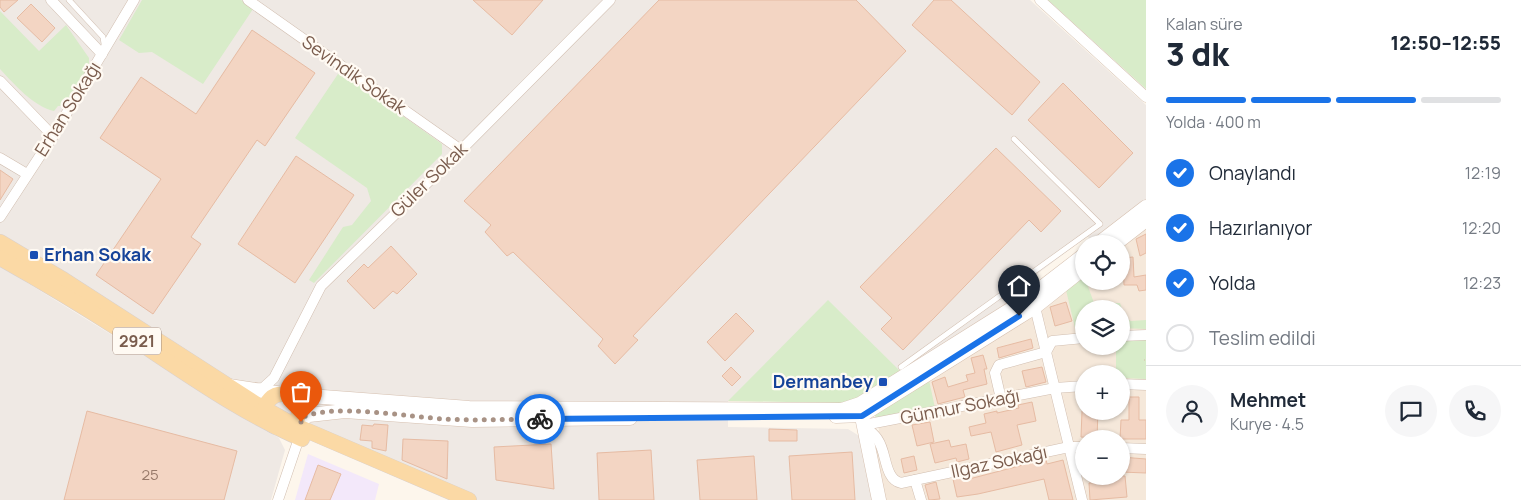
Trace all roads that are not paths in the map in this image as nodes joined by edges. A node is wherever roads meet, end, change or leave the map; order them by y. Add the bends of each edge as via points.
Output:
1 (50, 0) edge
2 (69, 0) edge
3 (134, 0) edge
4 (248, 0) edge
5 (610, 0) edge
6 (1040, 0) edge
7 (104, 49) junction
8 (0, 81) edge
9 (1146, 97) edge
10 (53, 136) junction
11 (1014, 139) dead end
12 (461, 150) junction
13 (0, 158) edge
14 (27, 174) junction
15 (1146, 207) edge
16 (0, 217) edge
17 (1146, 220) edge
18 (1110, 235) edge
19 (1127, 235) edge
20 (0, 242) edge
21 (0, 258) edge
22 (1075, 262) edge
23 (1075, 275) edge
24 (1035, 307) junction
25 (977, 313) junction
26 (986, 324) junction
27 (1146, 335) edge
28 (1130, 336) edge
29 (1075, 339) edge
30 (1046, 352) junction
31 (902, 367) dead end
32 (274, 378) junction
33 (311, 380) dead end
34 (1130, 385) edge
35 (228, 386) junction
36 (1146, 386) edge
37 (1075, 387) edge
38 (1055, 388) junction
39 (254, 390) junction
40 (1001, 398) junction
41 (271, 400) junction
42 (345, 411) junction
43 (862, 415) junction
44 (300, 419) junction
45 (274, 426) junction
46 (337, 444) junction
47 (1069, 447) junction
48 (1075, 447) edge
49 (1130, 448) edge
50 (1146, 449) edge
51 (915, 480) junction
52 (278, 500) edge
53 (446, 500) edge
54 (469, 500) edge
55 (879, 500) edge
56 (921, 500) edge
57 (1082, 500) edge

1 - 7 street
2 - 7 lane via 103,37
3 - 7 street, Erhan Sokağı
4 - 12 street, Sevindik Sokak
5 - 12 street, Güler Sokak
6 - 9 street
7 - 10 street, Erhan Sokağı
8 - 10 street
10 - 14 street, Erhan Sokağı
11 - 25 lane via 1100,224
12 - 32 street, Güler Sokak via 321,286
13 - 14 street
14 - 16 street, Erhan Sokağı
15 - 18 street
17 - 19 street
20 - 35 main road
21 - 45 main road, 2921 via 72,299 231,403
22 - 26 street via 1028,299
23 - 24 street
24 - 30 street
24 - 43 street
25 - 26 lane
25 - 31 lane
26 - 43 street
27 - 28 street
29 - 30 street via 1052,341
30 - 38 street
30 - 40 street via 999,365 995,373
32 - 39 street via 263,388
32 - 41 street via 278,390
33 - 44 lane
34 - 36 street
35 - 39 street
35 - 41 main road
37 - 38 street, Günnur Sokağı
38 - 40 street, Günnur Sokağı
38 - 47 street
39 - 41 street
40 - 43 street, Günnur Sokağı
41 - 44 main road
41 - 44 main road via 293,397 299,405
41 - 45 main road via 267,420
42 - 43 street via 472,420
42 - 44 street via 309,414
42 - 46 street via 326,416 320,423 325,436
43 - 44 street via 842,410 469,408
43 - 51 street, Ilgaz Sokağı via 878,440 895,482
43 - 55 street
44 - 45 main road via 284,429
44 - 46 main road
44 - 52 street
44 - 53 main road
46 - 54 main road
47 - 48 street, Ilgaz Sokağı
47 - 51 street, Ilgaz Sokağı
47 - 57 street
49 - 50 street
51 - 56 street

